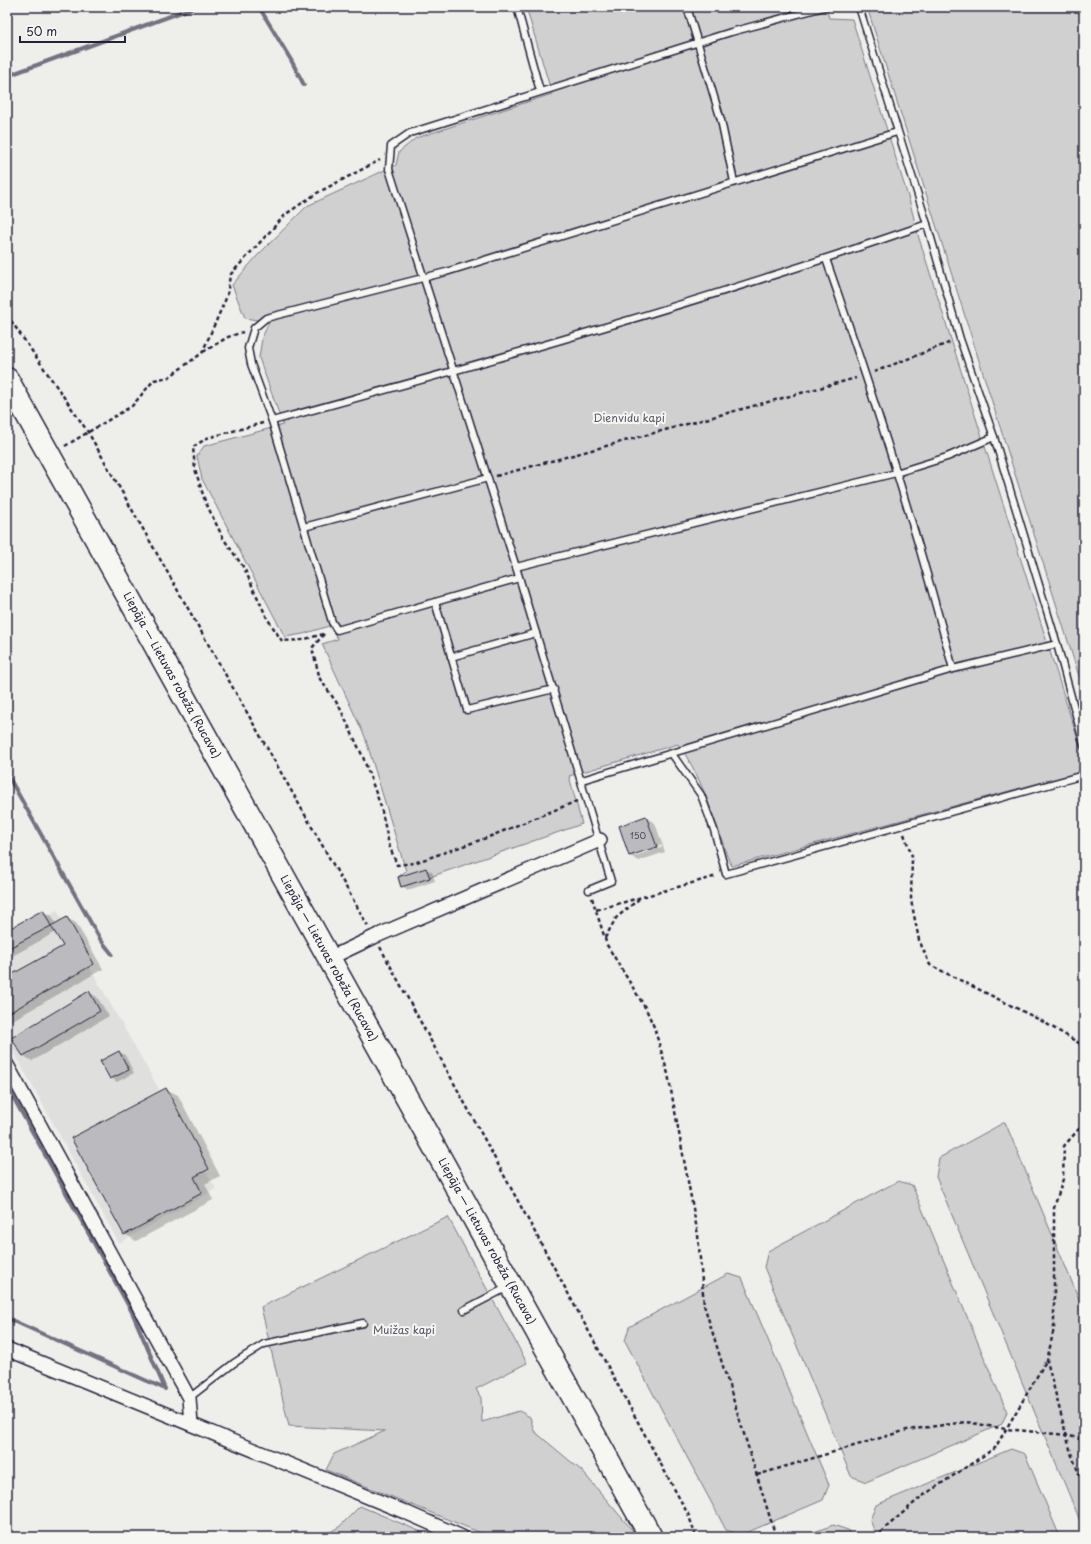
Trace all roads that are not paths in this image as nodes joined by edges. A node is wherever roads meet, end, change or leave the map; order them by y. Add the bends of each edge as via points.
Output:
1 (517, 7) edge
2 (687, 7) edge
3 (824, 7) edge
4 (859, 7) edge
5 (697, 42) junction
6 (540, 91) junction
7 (898, 132) junction
8 (734, 182) junction
9 (927, 224) junction
10 (826, 259) junction
11 (424, 277) junction
12 (455, 371) junction
13 (7, 379) edge
14 (272, 421) junction
15 (994, 437) junction
16 (896, 473) junction
17 (488, 478) junction
18 (304, 526) junction
19 (516, 567) junction
20 (519, 578) junction
21 (436, 602) junction
22 (536, 633) junction
23 (1057, 644) junction
24 (451, 657) junction
25 (953, 669) junction
26 (554, 689) junction
27 (1084, 745) edge
28 (672, 754) junction
29 (1084, 775) edge
30 (582, 780) junction
31 (600, 840) junction
32 (589, 890) road end
33 (330, 958) junction
34 (7, 1065) edge
35 (511, 1285) junction
36 (464, 1310) dead end
37 (363, 1323) dead end
38 (7, 1348) edge
39 (189, 1398) junction
40 (191, 1424) junction
41 (462, 1537) edge
42 (651, 1537) edge

1 - 6 lane
2 - 5 lane
3 - 5 lane
4 - 7 lane
5 - 6 lane
5 - 8 lane via 721,120
6 - 11 lane via 410,133 391,146 390,169
7 - 8 lane
7 - 9 lane
8 - 11 lane
9 - 10 lane
9 - 15 lane via 960,339
10 - 12 lane
10 - 16 lane
11 - 12 lane
11 - 14 lane via 266,318 254,328 248,348 251,364
12 - 14 lane
12 - 17 lane
13 - 33 highway, Liepāja — Lietuvas robeža (Rucava)
14 - 18 lane
15 - 16 lane via 947,457
15 - 23 lane
16 - 19 lane
16 - 25 lane
17 - 18 lane
17 - 19 lane
18 - 21 lane via 332,622 337,630
19 - 20 lane
20 - 21 lane
20 - 22 lane
21 - 24 lane
22 - 24 lane
22 - 26 lane
23 - 25 lane
23 - 27 lane
24 - 26 lane via 467,710
25 - 28 lane
26 - 30 lane
28 - 29 lane via 701,794 726,874
28 - 30 lane
30 - 31 lane
31 - 32 lane via 611,881
31 - 33 street
33 - 35 highway, Liepāja — Lietuvas robeža (Rucava)
34 - 39 street
35 - 36 lane
35 - 42 highway, Liepāja — Lietuvas robeža (Rucava)
37 - 39 lane via 264,1344 234,1363
38 - 40 street
39 - 40 street
40 - 41 street

